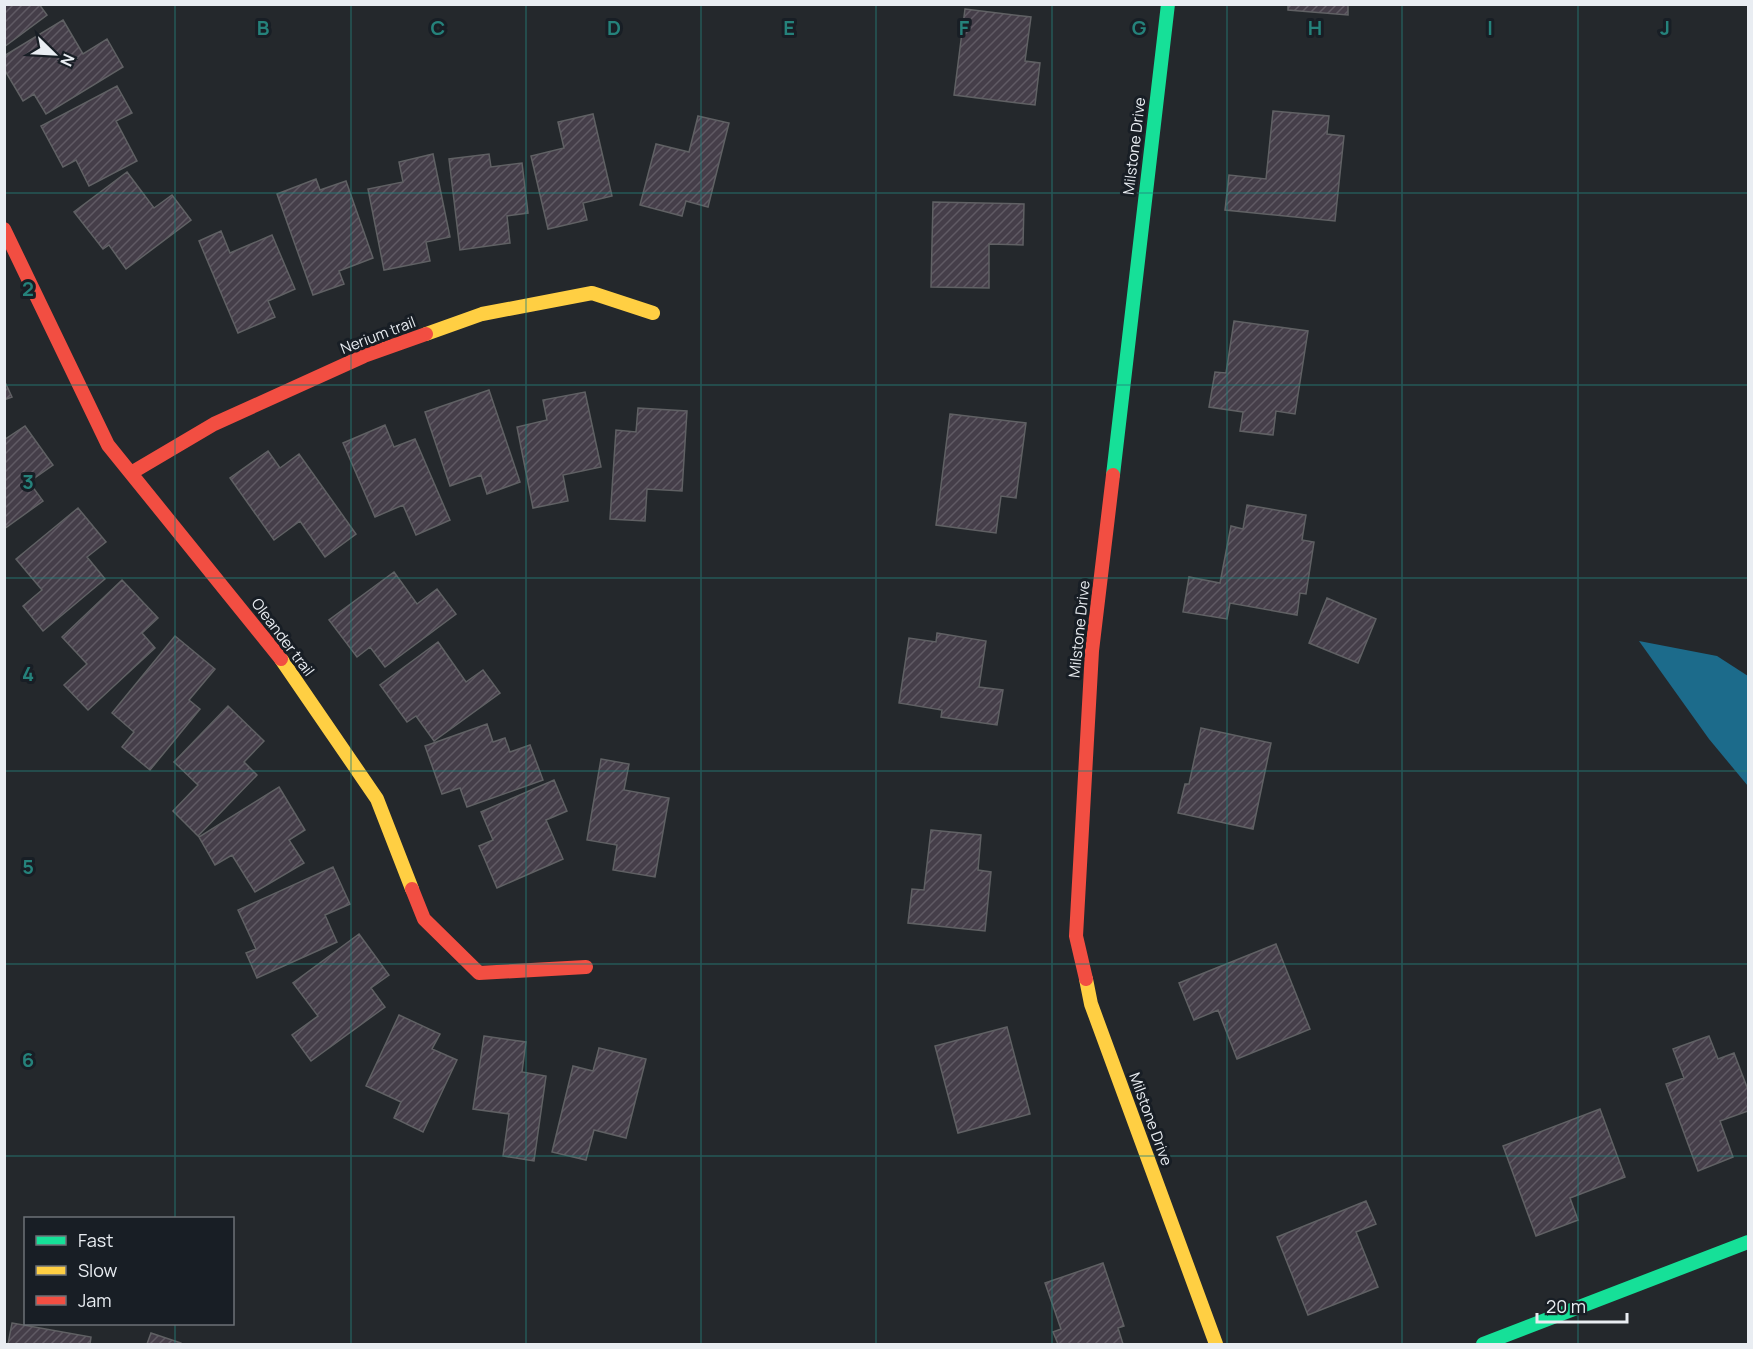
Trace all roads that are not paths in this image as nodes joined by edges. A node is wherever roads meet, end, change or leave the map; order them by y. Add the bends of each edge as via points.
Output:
1 (1167, 4) edge
2 (4, 229) edge
3 (653, 313) dead end
4 (131, 473) junction
5 (586, 967) dead end
6 (1749, 1242) edge
7 (1216, 1344) edge
8 (1483, 1344) edge

1 - 7 street, Milstone Drive via 1092,651 1076,936 1091,1004
2 - 4 street, Oleander trail via 108,445
3 - 4 street, Nerium trail via 592,293 482,314 364,356 214,424
4 - 5 street, Oleander trail via 282,660 376,799 424,919 479,973
6 - 8 street

